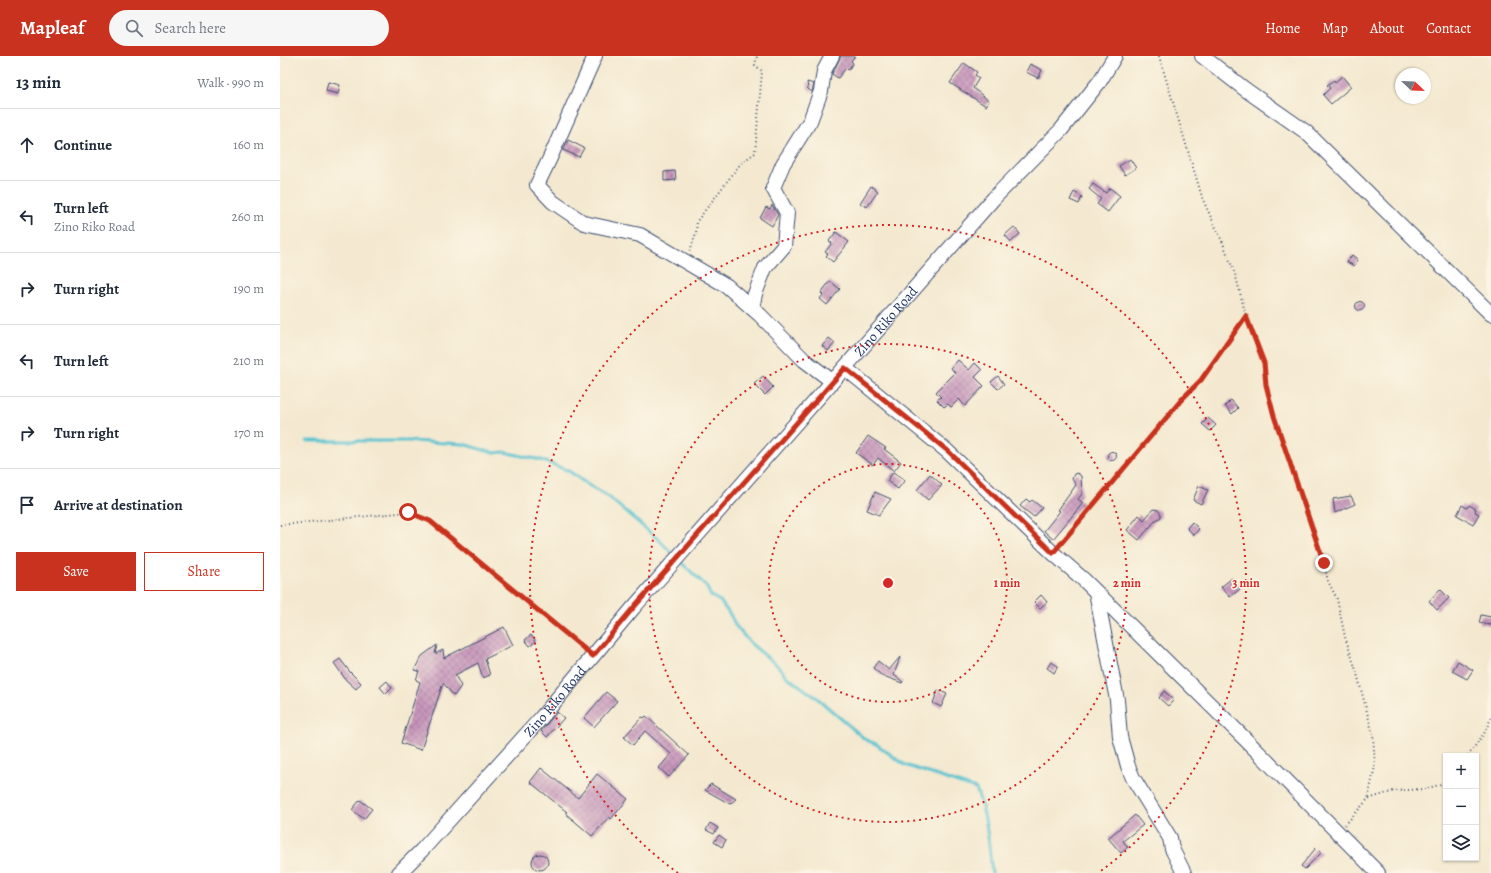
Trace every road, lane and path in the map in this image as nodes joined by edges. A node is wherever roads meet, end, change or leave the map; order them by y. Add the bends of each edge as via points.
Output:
1 (595, 56) edge
2 (757, 56) edge
3 (832, 56) edge
4 (1115, 56) edge
5 (1159, 56) edge
6 (1202, 56) edge
7 (685, 260) junction
8 (752, 308) junction
9 (1491, 314) edge
10 (1246, 316) junction
11 (845, 368) junction
12 (832, 381) junction
13 (280, 525) edge
14 (1053, 553) junction
15 (1096, 592) junction
16 (593, 656) junction
17 (1491, 718) edge
18 (1470, 753) edge
19 (1443, 784) edge
20 (1368, 799) junction
21 (1338, 833) junction
22 (399, 873) edge
23 (1184, 873) edge
24 (1378, 873) edge

1 - 7 street via 537,185 553,202 584,224 640,235
2 - 7 path via 755,65 762,71 755,153 741,163 697,221 696,233
3 - 8 street via 824,71 821,91 810,121 783,164 773,188 787,213 784,246 765,268
4 - 11 street, Zino Riko Road via 1100,81 1061,130 994,198
5 - 10 path via 1203,200 1236,277
6 - 9 street via 1306,132
7 - 8 street via 727,286
8 - 12 street via 804,360
10 - 14 path via 1201,380 1182,399
10 - 20 path via 1264,363 1266,385 1274,416 1336,599 1373,734 1375,766
11 - 12 street, Zino Riko Road
11 - 14 street via 948,451
12 - 16 street, Zino Riko Road
13 - 16 path via 408,512 430,521
14 - 15 street
15 - 21 street
15 - 23 street via 1117,700 1120,737 1128,766 1170,838 1172,849
16 - 22 street, Zino Riko Road via 536,723
17 - 18 path via 1485,732
19 - 20 path via 1394,791
20 - 21 path
21 - 24 street

